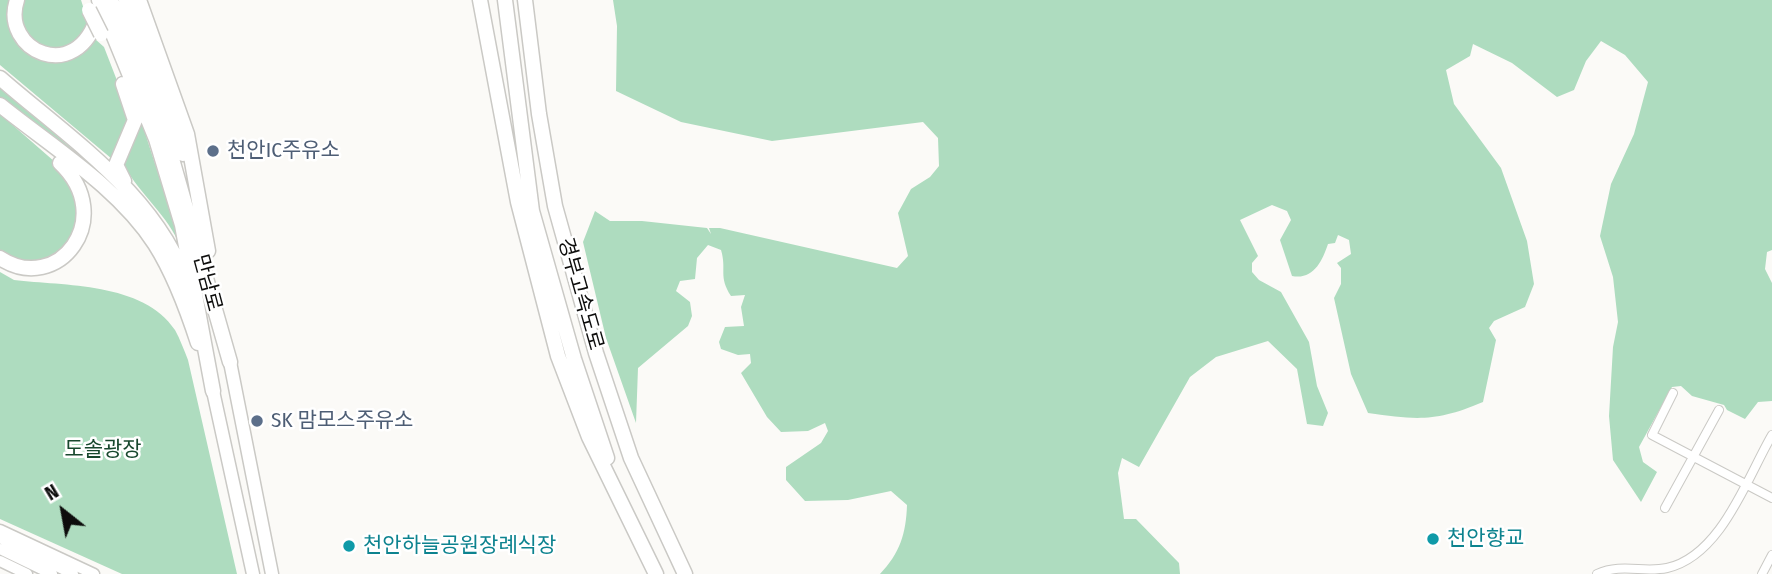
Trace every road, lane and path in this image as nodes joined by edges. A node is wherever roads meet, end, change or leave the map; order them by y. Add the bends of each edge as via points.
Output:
1 (17, 0) edge
2 (111, 0) edge
3 (126, 0) edge
4 (139, 0) edge
5 (147, 0) edge
6 (480, 0) edge
7 (505, 0) edge
8 (526, 2) edge
9 (93, 3) edge
10 (149, 22) junction
11 (0, 78) edge
12 (0, 106) edge
13 (149, 214) junction
14 (202, 223) junction
15 (0, 258) edge
16 (230, 362) junction
17 (213, 391) junction
18 (1672, 393) dead end
19 (1719, 410) dead end
20 (1772, 435) edge
21 (1694, 457) junction
22 (1745, 483) junction
23 (1772, 498) edge
24 (1665, 508) dead end
25 (0, 530) edge
26 (0, 538) edge
27 (0, 549) edge
28 (1772, 555) edge
29 (0, 561) edge
30 (27, 574) edge
31 (52, 574) edge
32 (73, 574) edge
33 (94, 574) edge
34 (253, 574) edge
35 (272, 574) edge
36 (657, 574) edge
37 (685, 574) edge
38 (1597, 574) edge
39 (1762, 574) edge

1 - 9 highway via 13,18 23,43 41,55 55,57 75,51 87,40 98,15
2 - 16 highway, 만남로 via 170,152
3 - 14 highway via 185,159
4 - 10 highway
5 - 10 highway
6 - 36 highway via 518,202 558,356 589,437
7 - 36 highway, 경부고속도로 via 532,211 610,467
8 - 37 highway, 경부고속도로 via 538,114 555,205 596,353 631,458
9 - 13 highway, bridge via 135,120 116,169
9 - 17 highway, 만남로 via 156,139 196,285
10 - 14 highway via 187,134
11 - 13 highway
12 - 15 highway via 70,174 81,193 85,220 71,249 52,262 37,267
12 - 17 highway via 111,194 155,244 184,305
13 - 17 highway via 186,280
14 - 16 highway
16 - 35 main road, 만남로
17 - 34 main road, 만남로
18 - 21 street via 1651,435
19 - 21 street
20 - 22 street
21 - 22 street
21 - 24 street
22 - 23 street
22 - 38 street via 1715,539 1692,555 1663,569 1630,567
25 - 33 main road
26 - 32 main road
27 - 31 main road
28 - 39 street
29 - 30 main road

